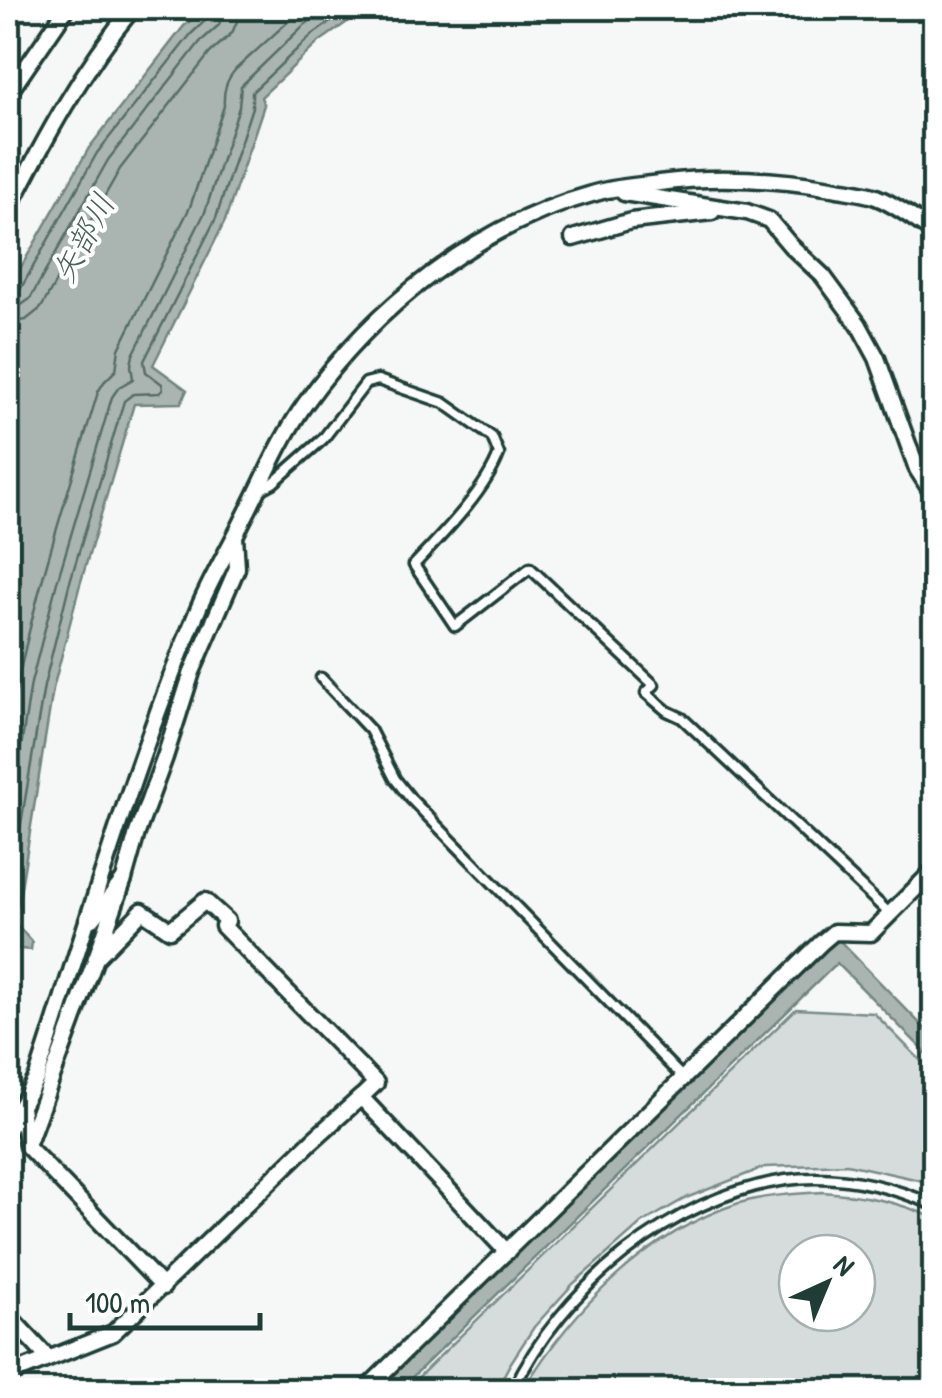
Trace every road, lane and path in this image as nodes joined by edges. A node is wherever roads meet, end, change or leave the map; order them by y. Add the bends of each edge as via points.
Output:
1 (67, 8) edge
2 (134, 8) edge
3 (8, 94) edge
4 (605, 191) junction
5 (733, 210) junction
6 (8, 212) edge
7 (934, 232) edge
8 (572, 238) dead end
9 (258, 492) junction
10 (934, 496) edge
11 (235, 536) junction
12 (321, 678) dead end
13 (934, 870) edge
14 (124, 878) junction
15 (890, 914) junction
16 (86, 928) junction
17 (96, 958) junction
18 (683, 1078) junction
19 (357, 1101) junction
20 (21, 1108) junction
21 (8, 1129) edge
22 (26, 1146) junction
23 (934, 1205) edge
24 (507, 1252) junction
25 (163, 1287) junction
26 (8, 1315) edge
27 (48, 1358) junction
28 (8, 1375) edge
29 (364, 1390) edge
30 (512, 1390) edge

1 - 3 street
2 - 6 street via 55,121
4 - 5 street
4 - 7 street via 674,180 806,184 881,199
4 - 9 street via 494,232 396,303 302,407
5 - 8 street via 631,221
5 - 10 street via 769,220 859,324
9 - 11 street
9 - 15 lane via 323,439 366,383 378,380 444,403 492,437 499,454 414,565 455,626 530,568 654,685 646,693 682,718
11 - 14 street via 238,568 192,672
11 - 16 street via 198,608 152,728
12 - 18 lane via 361,718 412,799
13 - 15 street
14 - 16 street
14 - 17 street
15 - 18 street via 871,933 834,932
16 - 20 street
17 - 19 street via 142,911 170,930 205,901 376,1083
17 - 22 street
18 - 24 street
19 - 24 street via 362,1097
19 - 25 street
20 - 21 street
20 - 22 street
22 - 25 street
23 - 30 lane via 844,1179 787,1180 730,1194 634,1246 589,1284 552,1326
24 - 29 street
25 - 27 street via 114,1333
26 - 27 street
27 - 28 street

